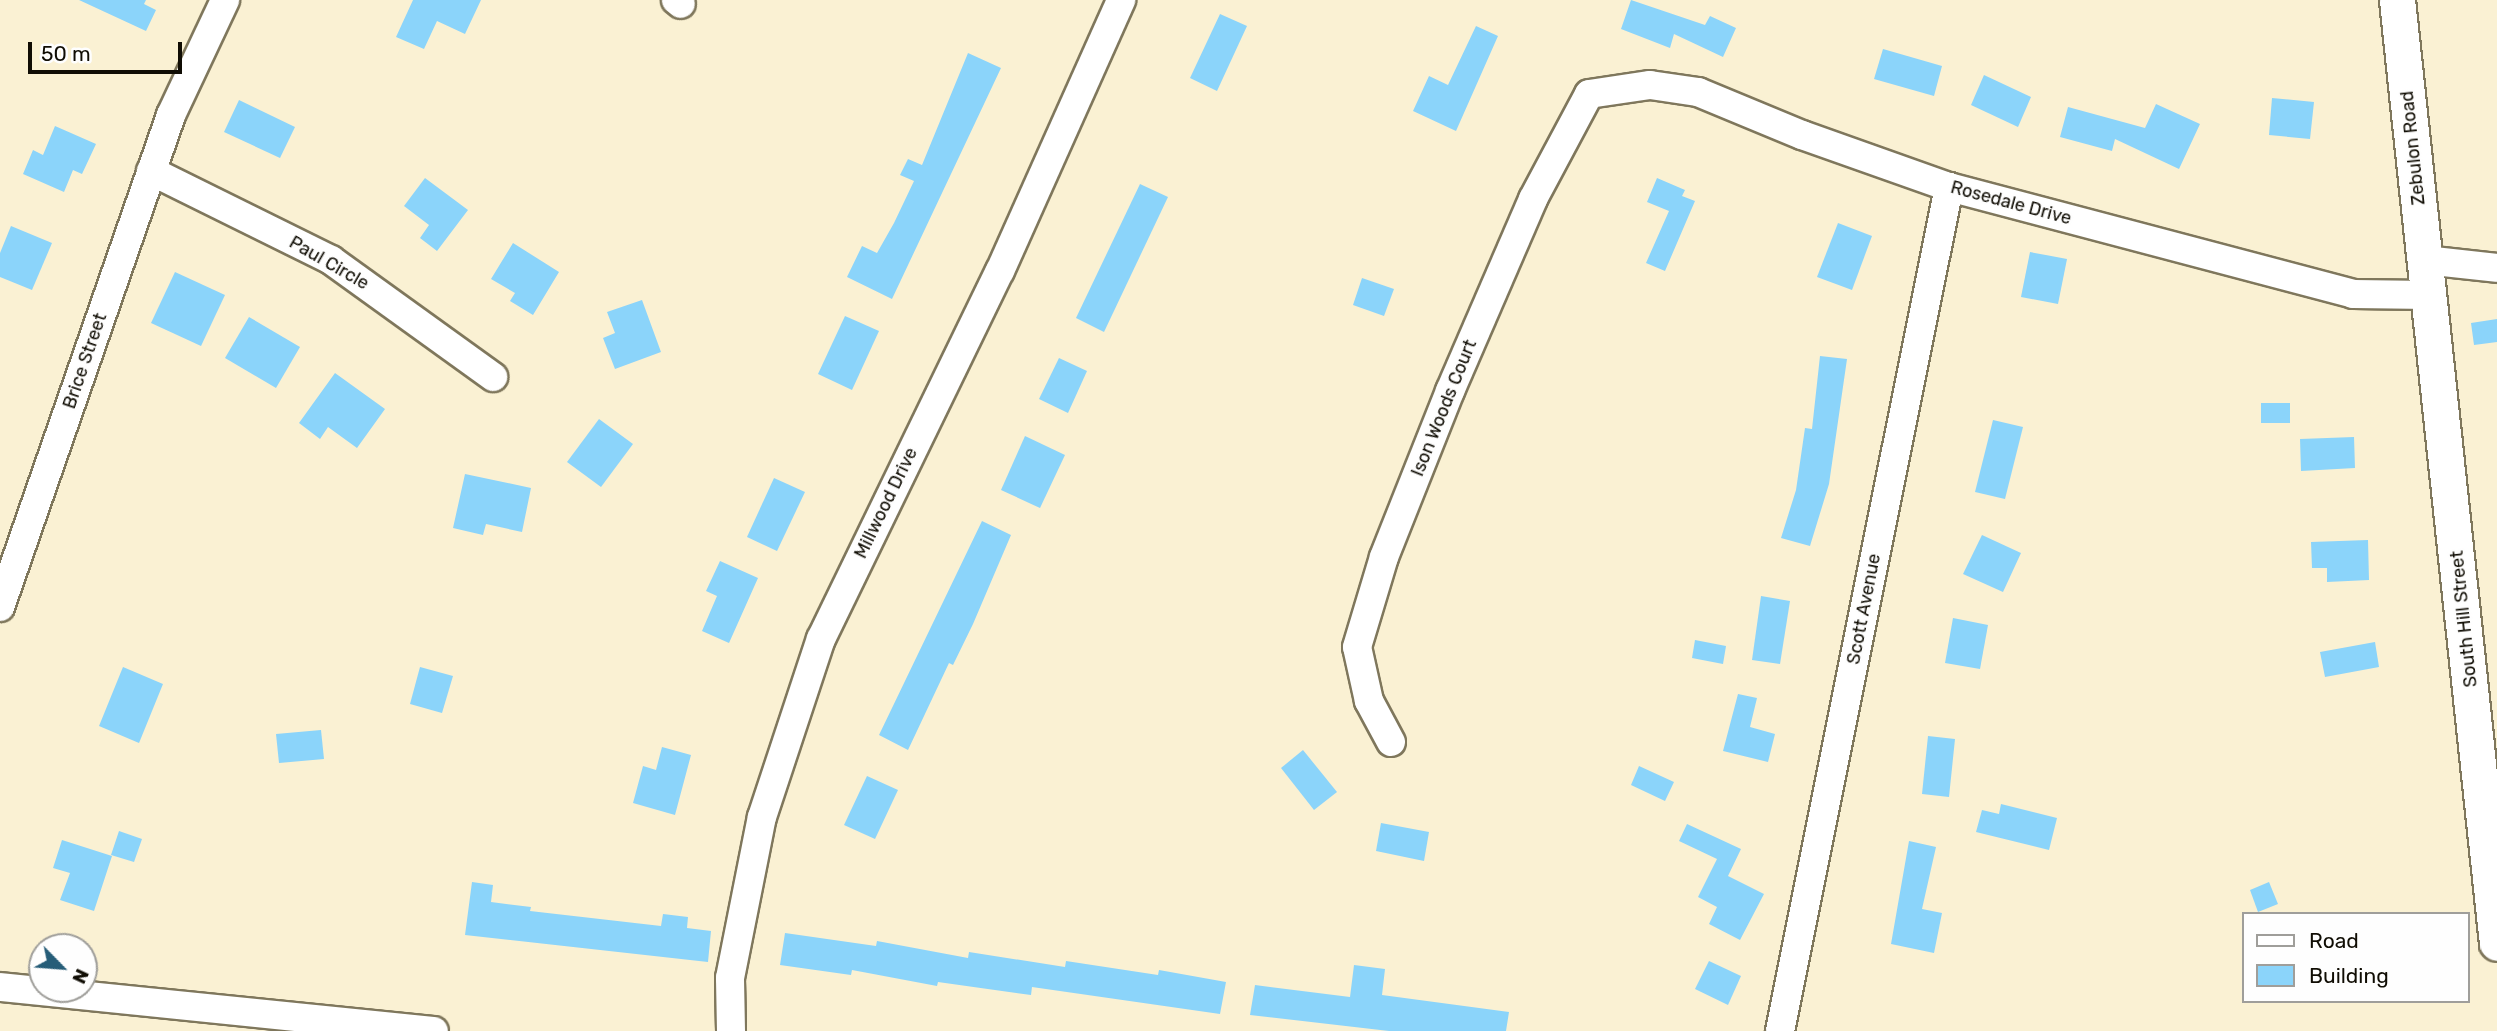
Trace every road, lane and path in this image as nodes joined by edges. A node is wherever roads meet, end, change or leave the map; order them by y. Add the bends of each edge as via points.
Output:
1 (225, 0) edge
2 (1121, 0) edge
3 (2397, 0) edge
4 (1600, 92) joint
5 (151, 171) junction
6 (1949, 187) junction
7 (2425, 260) junction
8 (2497, 268) edge
9 (2430, 295) junction
10 (493, 377) dead end
11 (0, 607) edge
12 (1391, 743) dead end
13 (2497, 943) edge
14 (0, 987) edge
15 (434, 1031) edge
16 (731, 1031) edge
17 (1780, 1031) edge

1 - 5 street, Brice Street via 171,115
2 - 16 street, Millwood Drive via 1000,271 821,639 762,817 730,978
3 - 7 main road, Zebulon Road
4 - 6 street, Rosedale Drive via 1650,85 1698,92
4 - 12 street, Ison Woods Court via 1589,94 1532,200 1384,558 1357,647 1369,701
5 - 10 street, Paul Circle via 331,260
5 - 11 street, Brice Street
6 - 9 street, Rosedale Drive via 2353,294
6 - 17 street, Scott Avenue
7 - 8 street
7 - 9 main road, Zebulon Road
9 - 13 main road, South Hill Street
14 - 15 street

